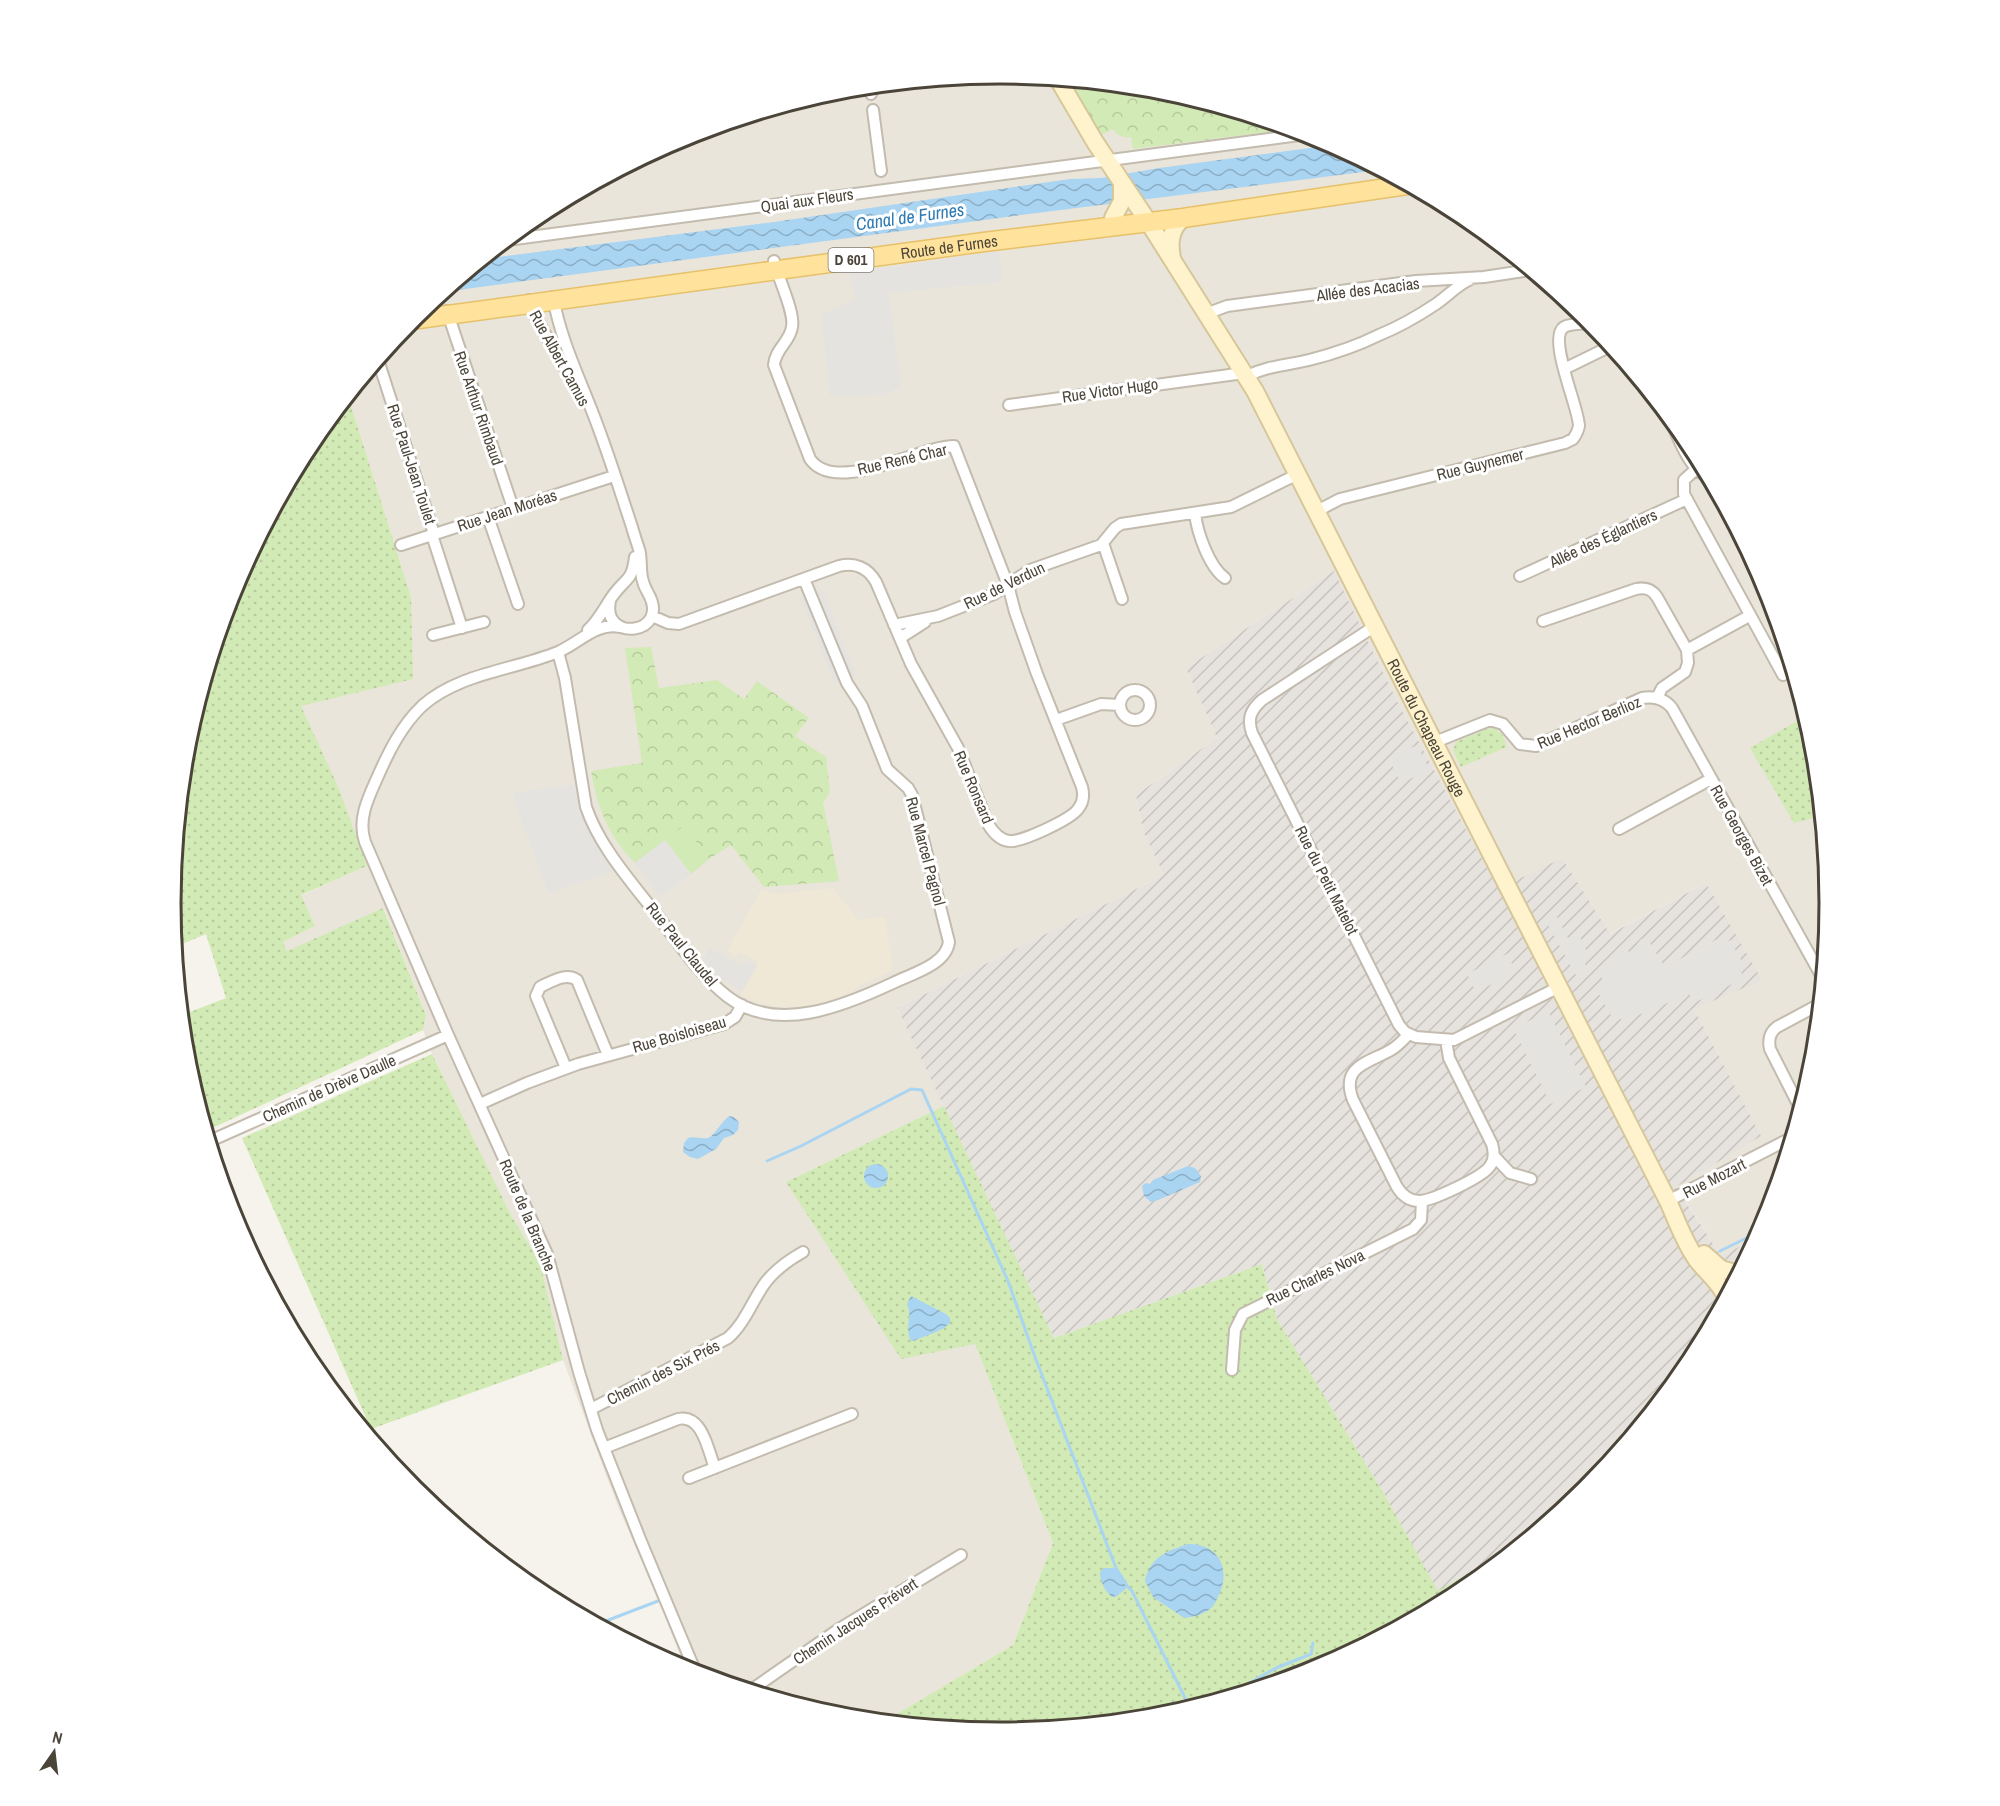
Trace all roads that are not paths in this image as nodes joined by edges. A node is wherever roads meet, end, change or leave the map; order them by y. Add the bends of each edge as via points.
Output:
1 (1063, 87) edge
2 (873, 110) dead end
3 (1289, 137) edge
4 (1108, 163) junction
5 (881, 171) dead end
6 (1395, 186) edge
7 (1343, 193) junction
8 (1133, 213) junction
9 (1183, 218) junction
10 (522, 238) edge
11 (1173, 262) junction
12 (775, 266) junction
13 (1521, 271) edge
14 (1484, 277) junction
15 (1440, 280) junction
16 (553, 296) junction
17 (1443, 299) junction
18 (529, 300) junction
19 (434, 311) edge
20 (447, 311) junction
21 (1206, 314) junction
22 (430, 315) edge
23 (1579, 324) edge
24 (1603, 350) edge
25 (380, 367) edge
26 (1564, 369) junction
27 (1243, 370) junction
28 (1009, 405) dead end
29 (594, 417) junction
30 (1695, 470) edge
31 (1298, 474) junction
32 (614, 476) junction
33 (1687, 499) junction
34 (513, 508) junction
35 (1317, 511) junction
36 (1195, 513) junction
37 (488, 517) junction
38 (433, 534) junction
39 (635, 538) junction
40 (1103, 543) junction
41 (401, 545) dead end
42 (1520, 576) dead end
43 (1225, 578) dead end
44 (804, 579) junction
45 (1008, 585) junction
46 (620, 589) junction
47 (648, 593) junction
48 (1122, 598) dead end
49 (610, 601) junction
50 (518, 604) dead end
51 (1749, 615) junction
52 (652, 616) junction
53 (938, 616) junction
54 (1543, 621) dead end
55 (484, 622) dead end
56 (894, 625) junction
57 (1376, 626) junction
58 (620, 627) junction
59 (462, 628) junction
60 (433, 635) dead end
61 (900, 638) junction
62 (562, 650) junction
63 (1687, 650) junction
64 (1783, 675) dead end
65 (1657, 698) junction
66 (1120, 705) dead end
67 (1056, 720) junction
68 (1435, 742) junction
69 (1711, 779) junction
70 (1619, 829) dead end
71 (948, 934) joint
72 (1816, 966) edge
73 (1559, 987) junction
74 (742, 1005) junction
75 (1812, 1008) edge
76 (1409, 1034) junction
77 (448, 1035) junction
78 (1446, 1040) junction
79 (608, 1055) junction
80 (566, 1068) junction
81 (1795, 1098) edge
82 (480, 1104) junction
83 (216, 1139) edge
84 (1783, 1142) edge
85 (1494, 1156) junction
86 (1531, 1179) dead end
87 (1422, 1201) junction
88 (1668, 1201) junction
89 (803, 1252) dead end
90 (1731, 1272) edge
91 (1722, 1289) edge
92 (1232, 1370) dead end
93 (591, 1409) junction
94 (852, 1414) dead end
95 (604, 1448) junction
96 (715, 1468) junction
97 (689, 1478) dead end
98 (961, 1555) dead end
99 (691, 1662) edge
100 (758, 1685) edge

1 - 4 street, Route du Chapeau Rouge
2 - 5 street
3 - 4 street, Quai aux Fleurs
4 - 8 street, Route du Chapeau Rouge via 1122,184
4 - 10 street, Quai aux Fleurs
6 - 7 main road, Route de Furnes / D 601
7 - 8 main road, Route de Furnes / D 601
7 - 9 main road, Route de Furnes / D 601
8 - 9 main road, Route de Furnes / D 601
8 - 11 street, Route du Chapeau Rouge
8 - 12 main road, Route de Furnes / D 601
8 - 12 main road, Route de Furnes / D 601
9 - 11 street via 1171,236
11 - 21 street, Route du Chapeau Rouge
12 - 16 main road, Route de Furnes / D 601
12 - 45 street, Rue René Char via 793,324 774,365 812,463 822,471 840,472 888,465 936,448 954,446
13 - 14 street, Allée des Acacias
14 - 15 street, Allée des Acacias
14 - 17 street, Rue Victor Hugo via 1459,285
15 - 17 street via 1445,287
15 - 21 street, Allée des Acacias via 1227,306
16 - 18 main road, Route de Furnes / D 601
16 - 29 street, Rue Albert Camus via 570,360
17 - 27 street, Rue Victor Hugo via 1357,345 1317,358
18 - 20 main road, Route de Furnes / D 601
18 - 29 street, Rue Albert Camus
19 - 20 main road, Route de Furnes / D 601
20 - 22 main road, Route de Furnes / D 601
20 - 34 street, Rue Arthur Rimbaud
21 - 27 street, Route du Chapeau Rouge
23 - 26 street, Rue Guynemer via 1562,329 1559,339
24 - 26 street
25 - 38 street, Rue Paul-Jean Toulet
26 - 35 street, Rue Guynemer via 1579,425 1571,440 1340,499
27 - 28 street, Rue Victor Hugo
27 - 31 street, Route du Chapeau Rouge
29 - 32 street, Rue Albert Camus
30 - 33 street via 1683,484
31 - 35 street, Route du Chapeau Rouge
31 - 36 street, Rue de Verdun via 1231,507
32 - 34 street, Rue Jean Moréas
32 - 39 street, Rue Albert Camus
33 - 42 street, Allée des Églantiers
33 - 51 street
34 - 37 street, Rue Jean Moréas
35 - 57 street, Route du Chapeau Rouge
36 - 40 street, Rue de Verdun via 1121,524
36 - 43 street via 1213,565
37 - 38 street, Rue Jean Moréas
37 - 50 street
38 - 41 street, Rue Jean Moréas
38 - 59 street, Rue Paul-Jean Toulet
39 - 46 street, Rue Albert Camus via 632,571
39 - 47 street, Rue Albert Camus via 641,577
40 - 45 street, Rue de Verdun via 1034,568
40 - 48 street
44 - 52 street via 679,624
44 - 56 street via 845,565 864,568 876,582
44 - 71 street, Rue Marcel Pagnol via 887,769 912,795
45 - 53 street, Rue de Verdun
45 - 67 street, Rue Ronsard
46 - 47 street via 635,586
46 - 49 street
47 - 52 street
49 - 58 street via 610,615
49 - 62 street via 594,624
51 - 63 street
51 - 64 street
52 - 58 street via 637,629
53 - 56 street, Rue de Verdun
53 - 61 street, Rue de Verdun
54 - 63 street via 1645,588 1658,597
55 - 59 street
56 - 61 street
57 - 68 street, Route du Chapeau Rouge
57 - 76 street, Rue du Petit Matelot via 1262,700 1252,710 1250,724 1401,1027
58 - 62 street via 602,627
59 - 60 street
61 - 67 street, Rue Ronsard via 910,664 953,739 990,828 1004,840 1023,839 1070,816 1081,806 1083,791
62 - 74 street, Rue Paul Claudel via 583,794 593,825 694,963 722,992
62 - 77 street, Route de la Branche via 460,683 429,700 396,741 363,818 363,837
63 - 65 street, Rue Hector Berlioz via 1685,672 1664,686
65 - 68 street, Rue Hector Berlioz via 1642,698 1536,746 1520,744 1503,724 1490,720
65 - 69 street, Rue Georges Bizet via 1672,708
66 - 67 street via 1101,704
68 - 73 street, Route du Chapeau Rouge
69 - 70 street
69 - 72 street, Rue Georges Bizet
71 - 74 street, Rue Paul Claudel via 947,950 940,960 834,1007 788,1014
73 - 78 street via 1461,1038
73 - 88 street, Route du Chapeau Rouge
74 - 79 street, Rue Boisloiseau via 735,1017 724,1024
75 - 81 street via 1777,1027 1770,1037 1770,1049
76 - 78 street
76 - 87 street via 1397,1046 1355,1069 1349,1086 1399,1190 1411,1200
77 - 82 street, Route de la Branche
77 - 83 street, Chemin de Drève Daulle
78 - 85 street via 1449,1058 1490,1140
79 - 80 street, Rue Boisloiseau
79 - 80 street via 578,982 566,976 542,986 536,995
80 - 82 street, Rue Boisloiseau
82 - 93 street, Route de la Branche via 547,1254
84 - 88 street, Rue Mozart
85 - 86 street via 1510,1173
85 - 87 street via 1483,1173
87 - 92 street, Rue Charles Nova via 1421,1220 1413,1229 1243,1314 1235,1330
88 - 90 street, Route du Chapeau Rouge via 1710,1260
88 - 91 street, Route du Chapeau Rouge via 1689,1248
89 - 93 street, Chemin des Six Prés via 771,1276 740,1326 728,1338
93 - 95 street, Route de la Branche
94 - 96 street
95 - 96 street via 686,1418 700,1429
95 - 99 street, Route de la Branche
96 - 97 street
98 - 100 street, Chemin Jacques Prévert via 839,1629

